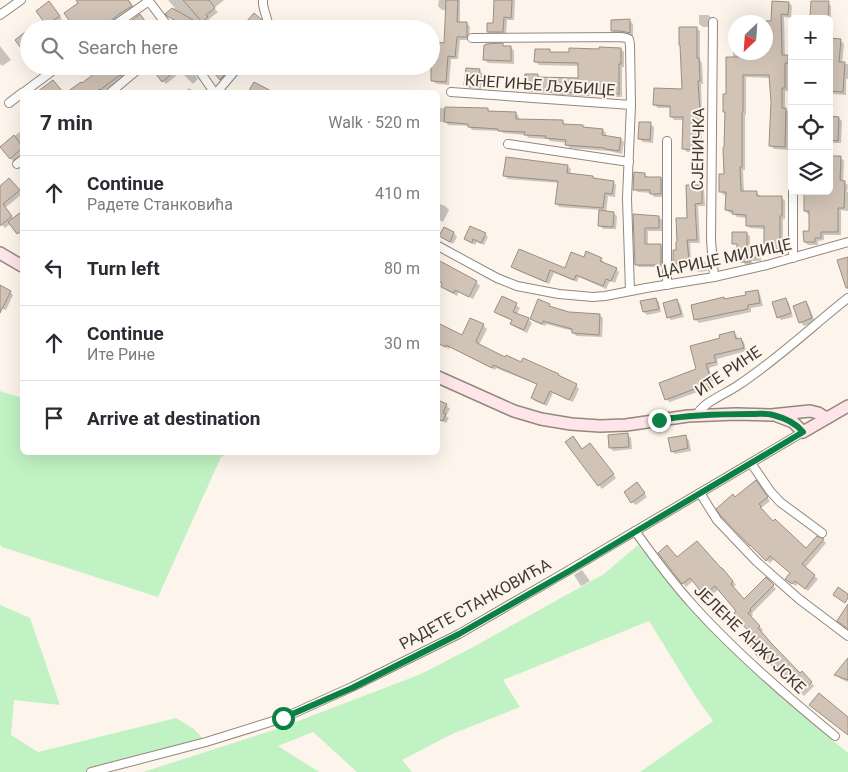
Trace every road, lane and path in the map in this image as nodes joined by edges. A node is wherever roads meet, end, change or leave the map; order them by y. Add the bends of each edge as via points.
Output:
1 (21, 0) edge
2 (148, 0) edge
3 (263, 0) edge
4 (0, 15) edge
5 (121, 20) edge
6 (163, 20) edge
7 (268, 20) edge
8 (713, 22) dead end
9 (472, 38) dead end
10 (47, 75) edge
11 (131, 75) edge
12 (203, 75) edge
13 (231, 75) edge
14 (27, 90) edge
15 (113, 90) edge
16 (214, 90) edge
17 (218, 90) edge
18 (451, 92) dead end
19 (20, 95) edge
20 (10, 103) dead end
21 (631, 106) junction
22 (667, 141) dead end
23 (508, 144) dead end
24 (629, 162) junction
25 (792, 195) edge
26 (848, 242) edge
27 (440, 247) edge
28 (0, 253) edge
29 (793, 258) junction
30 (20, 265) edge
31 (714, 277) junction
32 (667, 285) junction
33 (630, 291) junction
34 (848, 298) edge
35 (440, 379) edge
36 (848, 406) edge
37 (697, 415) junction
38 (772, 415) junction
39 (826, 418) junction
40 (803, 432) junction
41 (751, 463) junction
42 (700, 493) junction
43 (635, 532) junction
44 (822, 533) dead end
45 (848, 636) edge
46 (835, 736) dead end
47 (91, 772) edge

1 - 4 street
2 - 5 street
2 - 6 street
3 - 7 street via 262,8
8 - 31 street, СЈЕНИЧКА via 711,240
9 - 21 street via 629,39
10 - 14 street
11 - 15 street
12 - 16 street
13 - 17 street
18 - 21 street, КНЕГИЊЕ ЉУБИЦЕ
19 - 20 street
21 - 24 street, КНЕГИЊЕ ЉУБИЦЕ
22 - 32 street
23 - 24 street
24 - 33 street, КНЕГИЊЕ ЉУБИЦЕ
25 - 29 street
26 - 29 street, ЦАРИЦЕ МИЛИЦЕ
27 - 33 street, ЦАРИЦЕ МИЛИЦЕ via 517,286 579,296 606,296
28 - 30 street
29 - 31 street, ЦАРИЦЕ МИЛИЦЕ
31 - 32 street, ЦАРИЦЕ МИЛИЦЕ
32 - 33 street, ЦАРИЦЕ МИЛИЦЕ
34 - 37 street, ИТЕ РИНЕ via 776,358 704,406
35 - 37 street, ИТЕ РИНЕ via 520,413 571,424 626,425
36 - 39 street, РАДЕТЕ СТАНКОВИЋА
37 - 38 street
38 - 39 street via 810,412
38 - 40 street via 793,422
39 - 40 street, РАДЕТЕ СТАНКОВИЋА
40 - 41 street, РАДЕТЕ СТАНКОВИЋА
41 - 42 street, РАДЕТЕ СТАНКОВИЋА
41 - 44 street via 780,502
42 - 43 street, РАДЕТЕ СТАНКОВИЋА
42 - 45 street via 717,520 750,555 799,599
43 - 46 street, ЈЕЛЕНЕ АНЖУЈСКЕ via 716,630
43 - 47 street, РАДЕТЕ СТАНКОВИЋА via 459,634 352,688 283,718

